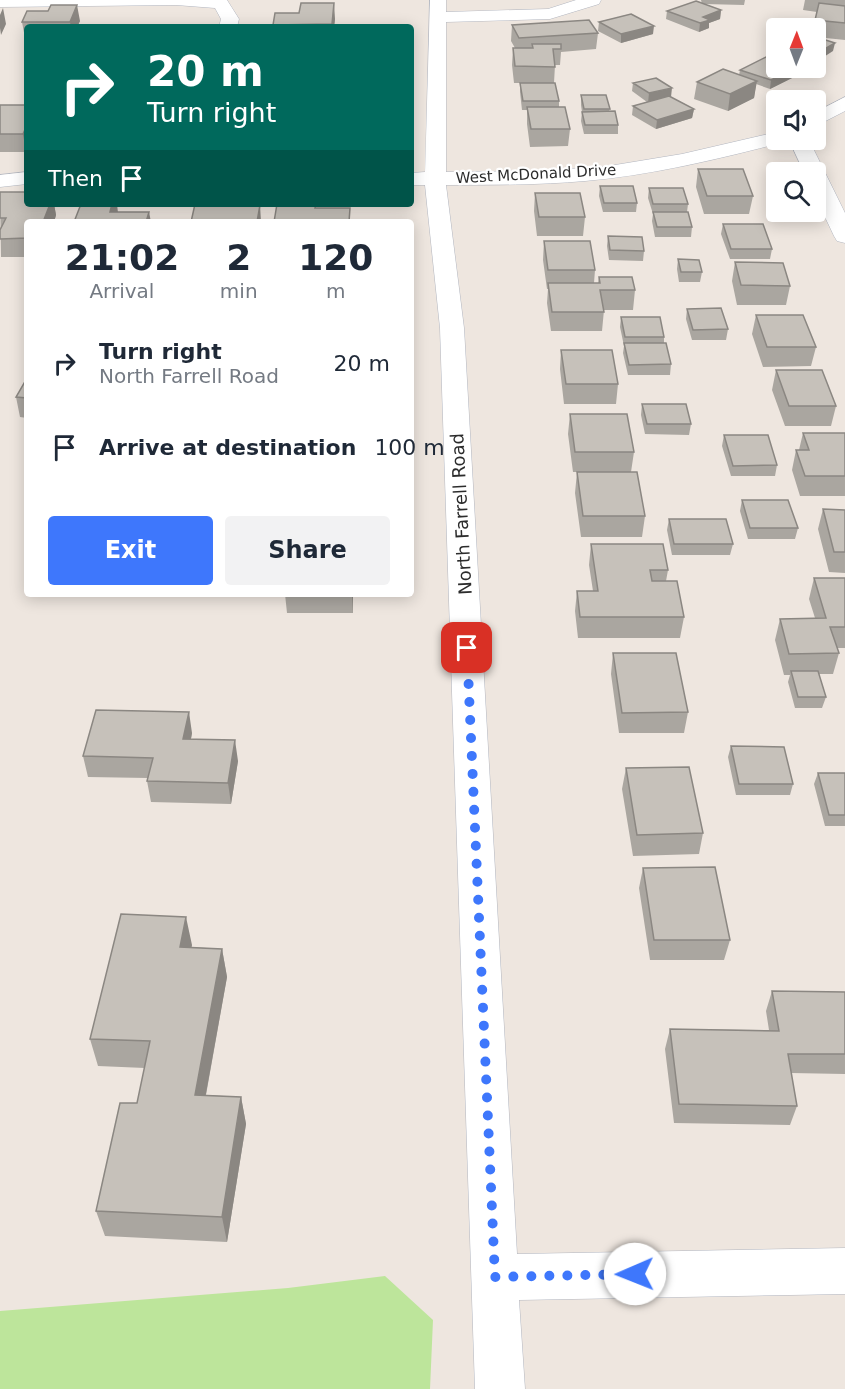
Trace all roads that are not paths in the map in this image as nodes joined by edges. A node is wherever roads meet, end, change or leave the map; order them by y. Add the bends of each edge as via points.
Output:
1 (593, 0) edge
2 (0, 2) edge
3 (438, 9) edge
4 (229, 24) edge
5 (845, 103) edge
6 (826, 114) edge
7 (766, 141) edge
8 (804, 150) edge
9 (24, 178) edge
10 (423, 178) edge
11 (0, 181) edge
12 (845, 236) edge
13 (845, 1271) edge
14 (495, 1277) junction
15 (500, 1389) edge

1 - 3 street via 550,14
2 - 4 street via 222,3
3 - 10 street, North Farrell Road
5 - 6 street
7 - 10 street, West McDonald Drive via 626,170
8 - 12 street
9 - 11 street
10 - 14 street, North Farrell Road via 453,328
13 - 14 street
14 - 15 street, North Farrell Road

